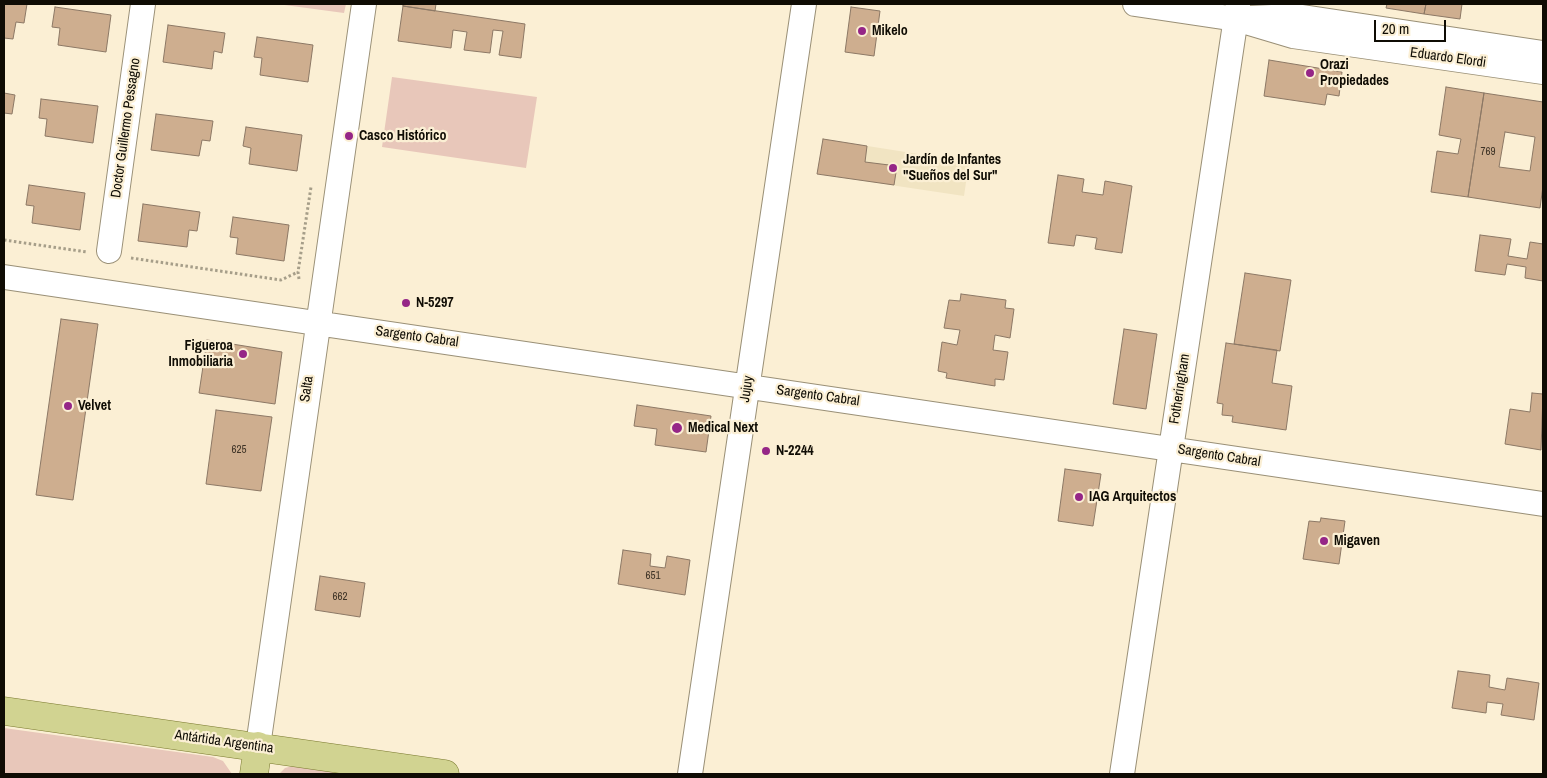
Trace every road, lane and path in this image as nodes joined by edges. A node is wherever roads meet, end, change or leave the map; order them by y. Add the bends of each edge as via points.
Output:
1 (143, 4) edge
2 (364, 4) edge
3 (804, 4) edge
4 (1135, 4) edge
5 (1237, 11) edge
6 (1543, 52) edge
7 (1543, 72) edge
8 (4, 240) edge
9 (108, 254) junction
10 (298, 272) dead end
11 (4, 277) edge
12 (317, 323) junction
13 (748, 385) junction
14 (1171, 448) junction
15 (1543, 504) edge
16 (4, 711) edge
17 (258, 746) junction
18 (254, 774) edge
19 (445, 774) edge
20 (690, 774) edge
21 (1122, 774) edge

1 - 9 street, Doctor Guillermo Pessagno
2 - 12 street, Salta
3 - 13 street, Jujuy
4 - 5 street, Eduardo Elordi
5 - 6 street, Eduardo Elordi via 1296,16
5 - 7 street, Eduardo Elordi via 1293,36
5 - 14 street, Fotheringham
8 - 9 path
9 - 10 path via 281,280
11 - 12 street, Sargento Cabral
12 - 13 street, Sargento Cabral
12 - 17 street, Salta
13 - 14 street, Sargento Cabral
13 - 20 street, Jujuy
14 - 15 street, Sargento Cabral
14 - 21 street, Fotheringham
16 - 17 main road, Antártida Argentina
17 - 18 main road, Salta
17 - 19 main road, Antártida Argentina

